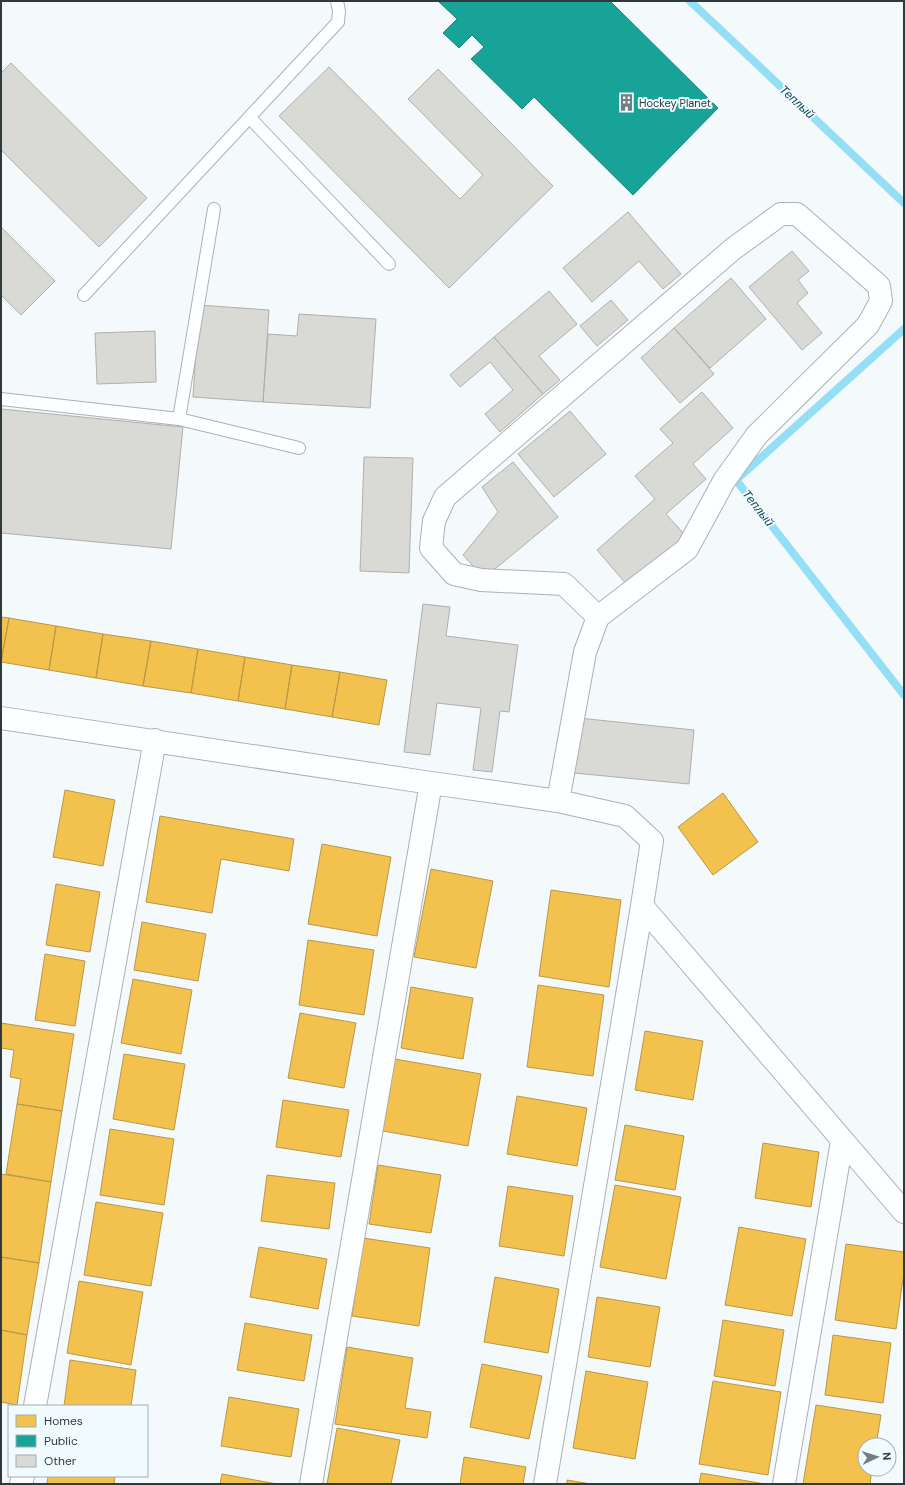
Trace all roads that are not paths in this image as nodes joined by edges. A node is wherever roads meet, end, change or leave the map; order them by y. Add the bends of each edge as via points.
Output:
1 (337, 1) edge
2 (250, 118) junction
3 (214, 209) dead end
4 (389, 264) dead end
5 (84, 295) dead end
6 (1, 399) edge
7 (179, 419) junction
8 (299, 448) dead end
9 (598, 618) junction
10 (1, 718) edge
11 (155, 740) junction
12 (431, 783) junction
13 (558, 801) junction
14 (642, 906) junction
15 (842, 1141) junction
16 (904, 1212) edge
17 (35, 1405) edge
18 (311, 1484) edge
19 (545, 1484) edge
20 (784, 1484) edge

1 - 2 lane via 338,22
2 - 4 lane
2 - 5 lane
3 - 7 lane
6 - 7 lane
7 - 8 lane
9 - 9 street via 687,548 724,481 757,435 868,324 881,301 879,286 797,214 781,214 733,249 446,497 434,521 431,548 454,574 481,580 564,584
9 - 13 street via 585,652
10 - 11 street
11 - 12 street
11 - 17 street
12 - 13 street
12 - 18 street
13 - 14 street via 625,816 652,841
14 - 15 street
14 - 19 street
15 - 16 street
15 - 20 street

